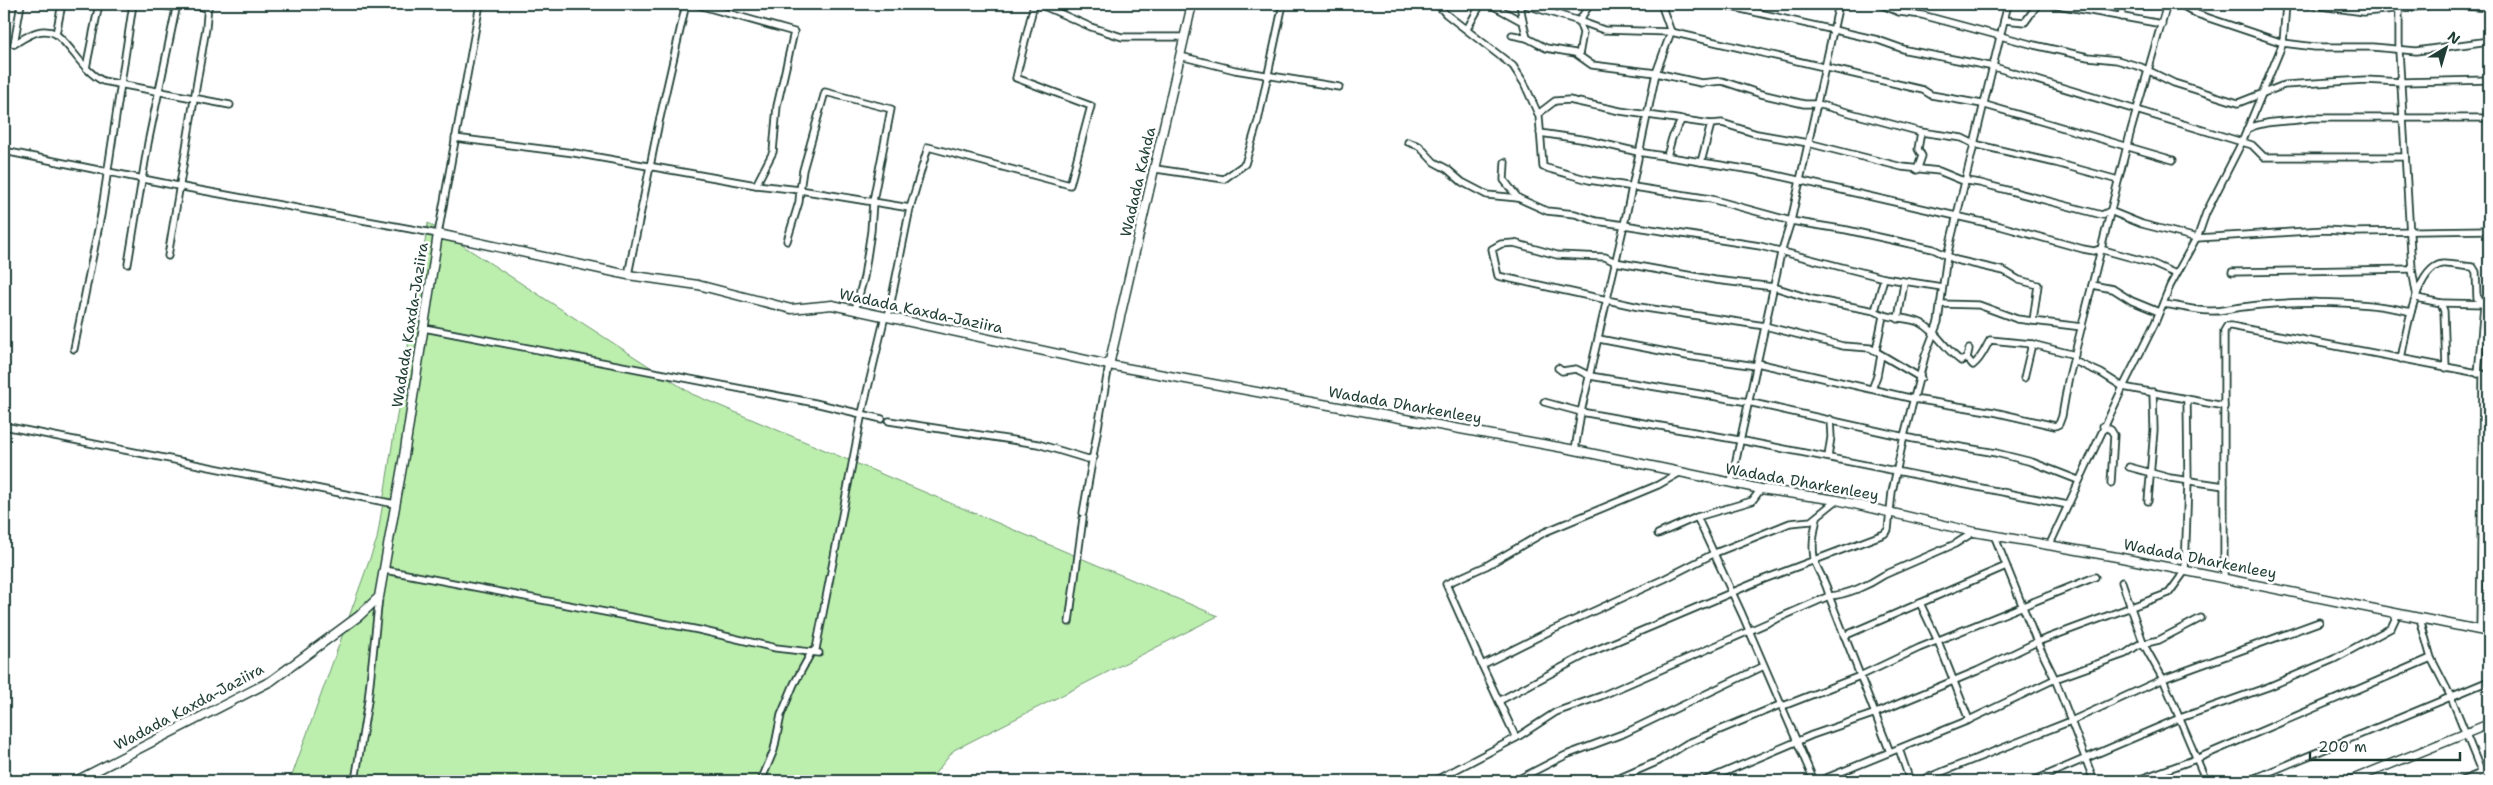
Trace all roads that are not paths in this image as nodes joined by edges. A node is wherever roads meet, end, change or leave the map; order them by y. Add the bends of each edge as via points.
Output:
1 (21, 4) edge
2 (62, 4) edge
3 (99, 4) edge
4 (133, 4) edge
5 (154, 4) edge
6 (177, 4) edge
7 (188, 4) edge
8 (480, 4) edge
9 (686, 4) edge
10 (695, 4) edge
11 (1034, 4) edge
12 (1038, 4) edge
13 (1192, 4) edge
14 (1281, 4) edge
15 (1437, 4) edge
16 (1481, 4) edge
17 (1490, 4) edge
18 (1521, 4) edge
19 (1590, 4) edge
20 (1661, 4) edge
21 (1719, 4) edge
22 (1839, 4) edge
23 (1880, 4) edge
24 (2008, 4) edge
25 (2038, 4) edge
26 (2052, 4) edge
27 (2123, 4) edge
28 (2167, 4) edge
29 (2180, 4) edge
30 (2286, 4) edge
31 (2306, 4) edge
32 (208, 6) edge
33 (2399, 6) edge
34 (2489, 8) edge
35 (2121, 17) junction
36 (2004, 20) junction
37 (1579, 21) junction
38 (1523, 22) junction
39 (2162, 24) junction
40 (1467, 29) junction
41 (1834, 30) junction
42 (1671, 32) junction
43 (56, 34) junction
44 (1512, 35) dead end
45 (2000, 35) junction
46 (1184, 37) junction
47 (1527, 38) junction
48 (2489, 41) edge
49 (2283, 43) junction
50 (2399, 51) junction
51 (1579, 55) junction
52 (1180, 56) junction
53 (1994, 67) junction
54 (86, 68) junction
55 (1825, 69) junction
56 (2148, 71) junction
57 (1656, 73) junction
58 (1267, 76) junction
59 (2489, 80) edge
60 (2402, 82) junction
61 (122, 84) junction
62 (1339, 87) dead end
63 (159, 92) junction
64 (2261, 95) junction
65 (195, 98) junction
66 (1817, 104) junction
67 (1982, 104) junction
68 (230, 105) dead end
69 (2137, 109) junction
70 (1647, 113) junction
71 (1538, 114) junction
72 (2404, 118) junction
73 (2489, 118) edge
74 (1682, 119) junction
75 (1711, 124) junction
76 (2247, 129) junction
77 (1540, 132) junction
78 (1921, 132) junction
79 (454, 138) junction
80 (1408, 142) dead end
81 (2242, 142) junction
82 (1808, 143) junction
83 (1974, 144) junction
84 (2127, 145) junction
85 (4, 151) edge
86 (1638, 152) junction
87 (1667, 156) junction
88 (2405, 157) junction
89 (2173, 160) dead end
90 (1505, 162) dead end
91 (1701, 162) junction
92 (651, 166) junction
93 (1156, 169) junction
94 (1917, 170) junction
95 (108, 172) junction
96 (142, 179) junction
97 (2118, 180) junction
98 (1799, 182) junction
99 (1965, 182) junction
100 (756, 185) junction
101 (1631, 186) junction
102 (180, 187) junction
103 (800, 190) junction
104 (1518, 198) junction
105 (873, 201) junction
106 (910, 208) junction
107 (2110, 211) junction
108 (1956, 216) junction
109 (1791, 221) junction
110 (1624, 225) junction
111 (2409, 230) junction
112 (2489, 230) edge
113 (438, 234) junction
114 (2197, 238) junction
115 (788, 240) dead end
116 (2100, 249) junction
117 (1781, 253) junction
118 (168, 256) dead end
119 (1947, 256) junction
120 (1615, 262) junction
121 (128, 264) dead end
122 (2412, 268) junction
123 (2232, 272) dead end
124 (2176, 274) junction
125 (628, 275) junction
126 (1884, 278) junction
127 (1904, 283) junction
128 (2092, 285) junction
129 (1774, 287) junction
130 (1942, 288) junction
131 (2489, 293) edge
132 (2417, 298) junction
133 (1606, 300) junction
134 (2441, 303) junction
135 (1940, 304) junction
136 (2163, 304) junction
137 (2486, 305) edge
138 (855, 310) junction
139 (1875, 311) junction
140 (2159, 312) junction
141 (2411, 312) junction
142 (1883, 316) junction
143 (886, 317) junction
144 (1898, 319) junction
145 (2033, 321) junction
146 (1766, 326) junction
147 (424, 328) junction
148 (2082, 328) junction
149 (1934, 333) junction
150 (1599, 339) junction
151 (2032, 344) junction
152 (1969, 349) dead end
153 (74, 350) dead end
154 (1878, 352) junction
155 (1967, 358) junction
156 (2075, 358) junction
157 (2401, 359) junction
158 (1757, 364) junction
159 (1109, 366) junction
160 (1558, 368) dead end
161 (2446, 368) junction
162 (2478, 374) junction
163 (1590, 376) junction
164 (1921, 378) junction
165 (2024, 378) dead end
166 (2123, 387) junction
167 (1872, 389) junction
168 (2153, 392) junction
169 (2187, 398) junction
170 (1914, 399) junction
171 (1544, 402) dead end
172 (1748, 402) junction
173 (2224, 406) junction
174 (1581, 412) junction
175 (862, 413) junction
176 (882, 419) dead end
177 (1830, 419) junction
178 (889, 421) dead end
179 (4, 426) edge
180 (2103, 426) junction
181 (1904, 436) junction
182 (1739, 440) junction
183 (1574, 450) junction
184 (1094, 457) junction
185 (1828, 457) junction
186 (2129, 467) dead end
187 (1679, 473) junction
188 (1896, 473) junction
189 (2150, 474) junction
190 (2078, 480) junction
191 (2188, 481) junction
192 (1731, 483) junction
193 (2111, 483) dead end
194 (2224, 486) junction
195 (1761, 489) junction
196 (1837, 500) junction
197 (2148, 501) dead end
198 (395, 504) junction
199 (2068, 505) junction
200 (1890, 512) junction
201 (1697, 517) junction
202 (1817, 518) junction
203 (1974, 532) junction
204 (1658, 534) dead end
205 (1994, 535) junction
206 (2050, 544) junction
207 (1715, 552) junction
208 (1814, 560) junction
209 (2006, 566) junction
210 (385, 570) junction
211 (2185, 571) junction
212 (2095, 578) dead end
213 (2224, 579) junction
214 (2122, 582) dead end
215 (1732, 592) junction
216 (1828, 596) junction
217 (379, 597) junction
218 (1920, 603) junction
219 (2132, 605) junction
220 (2022, 606) junction
221 (2398, 613) junction
222 (2201, 618) dead end
223 (2420, 619) junction
224 (1069, 622) dead end
225 (2319, 622) dead end
226 (2480, 629) junction
227 (1749, 631) junction
228 (2489, 632) edge
229 (1844, 636) junction
230 (1938, 641) junction
231 (2037, 642) junction
232 (2144, 645) junction
233 (811, 653) junction
234 (819, 654) dead end
235 (2431, 658) junction
236 (1482, 665) junction
237 (1764, 666) junction
238 (1860, 676) junction
239 (2055, 679) junction
240 (2163, 679) junction
241 (1953, 680) junction
242 (2489, 681) edge
243 (2451, 696) junction
244 (1499, 701) junction
245 (1782, 705) junction
246 (1876, 713) junction
247 (2180, 718) junction
248 (1969, 720) junction
249 (2071, 721) junction
250 (2489, 724) edge
251 (2466, 733) junction
252 (1516, 738) junction
253 (1798, 742) junction
254 (1899, 749) junction
255 (1890, 752) junction
256 (2086, 759) junction
257 (2196, 759) junction
258 (2489, 770) edge
259 (2482, 773) junction
260 (76, 781) edge
261 (355, 781) edge
262 (762, 781) edge
263 (1434, 781) edge
264 (1515, 781) edge
265 (1613, 781) edge
266 (1704, 781) edge
267 (1814, 781) edge
268 (1819, 781) edge
269 (1910, 781) edge
270 (1919, 781) edge
271 (2033, 781) edge
272 (2094, 781) edge
273 (2135, 781) edge
274 (2206, 781) edge
275 (2248, 781) edge
276 (2349, 781) edge
277 (2460, 781) edge
278 (2485, 781) edge

1 - 43 street via 14,44 38,31
2 - 43 street
3 - 54 street
4 - 61 street
5 - 6 street via 173,7
6 - 63 street
7 - 32 street
8 - 79 street
9 - 92 street
10 - 100 street via 794,32 777,106 772,152
11 - 106 street via 1016,78 1091,106 1070,185 928,147
12 - 46 street via 1122,37
13 - 46 main road, Wadada Kahda
14 - 58 street
15 - 40 street
16 - 40 street
17 - 38 street
18 - 37 street
18 - 38 street
19 - 37 street
20 - 42 street
21 - 41 street
22 - 41 street
23 - 45 street via 1899,12
24 - 36 street
25 - 36 street via 2024,22
26 - 35 street
27 - 35 street
28 - 39 street
29 - 49 street via 2198,14
30 - 49 street
31 - 33 street via 2364,12
32 - 65 street
33 - 34 street via 2445,4
33 - 50 street
35 - 39 street
36 - 45 street
37 - 42 street via 1604,30
37 - 51 street via 1583,33
38 - 47 street
39 - 56 street
40 - 71 street via 1513,66
41 - 53 street via 1906,50
41 - 55 street
42 - 55 street
42 - 57 street
43 - 54 street
44 - 47 street
45 - 53 street
45 - 56 street via 2088,57 2117,60
46 - 52 main road, Wadada Kahda
47 - 51 street via 1546,48
48 - 50 street via 2433,50
49 - 50 street
49 - 64 street
50 - 60 street
51 - 57 street via 1592,65
52 - 58 street
52 - 93 main road, Wadada Kahda
53 - 67 street
53 - 69 street
54 - 61 street via 91,75 103,81
55 - 66 street
55 - 67 street via 1923,90 1930,95
56 - 64 street via 2232,102
56 - 69 street
57 - 66 street via 1701,83 1722,81 1761,94
57 - 70 street
58 - 62 street
58 - 93 street via 1245,164 1224,179
59 - 60 street
60 - 64 street via 2365,80 2284,85
60 - 72 street
61 - 63 street
61 - 95 street
63 - 65 street
63 - 96 street
64 - 76 street
65 - 68 street
65 - 102 street
66 - 78 street
66 - 82 street
67 - 83 street
67 - 84 street
69 - 81 street
69 - 84 street
70 - 71 street via 1620,111 1570,100 1554,101
70 - 74 street
70 - 86 street
71 - 77 street
72 - 73 street
72 - 76 street via 2310,118 2270,121
72 - 88 street
74 - 75 street
74 - 87 street
75 - 82 street via 1722,123 1757,134
75 - 91 street
76 - 81 street
77 - 86 street
77 - 101 street via 1543,167 1589,180
78 - 83 street via 1956,137
78 - 94 street via 1918,149 1922,156
79 - 92 street
79 - 113 street
80 - 104 street via 1419,146 1434,162 1462,182 1486,194
81 - 88 street via 2252,145 2264,157
81 - 114 street
82 - 94 street
82 - 98 street
83 - 97 street
83 - 99 street
84 - 89 street
84 - 97 street
85 - 95 street
86 - 87 street
86 - 101 street
87 - 91 street
88 - 111 street
90 - 104 street via 1504,180
91 - 98 street via 1758,171
92 - 100 street
92 - 125 street
93 - 159 main road, Wadada Kahda
94 - 99 street via 1939,171
95 - 96 street
95 - 153 street
96 - 102 street
96 - 121 street
97 - 107 street
98 - 108 street
98 - 109 street
99 - 107 street via 1980,183 2102,215
99 - 108 street
100 - 103 street
101 - 109 street via 1733,204
101 - 110 street
102 - 113 street
102 - 118 street
103 - 105 street
103 - 105 street via 824,92 891,109
103 - 115 street
104 - 110 street via 1547,211
105 - 106 street
105 - 138 street via 871,231
106 - 143 street
107 - 114 street via 2142,224
107 - 116 street
108 - 116 street via 2083,249
108 - 119 street
109 - 117 street
109 - 119 street via 1933,249
110 - 117 street via 1735,242
110 - 120 street
111 - 112 street
111 - 114 street via 2326,230
111 - 122 street
113 - 125 main road, Wadada Kaxda-Jaziira
113 - 147 main road, Wadada Kaxda-Jaziira
114 - 124 street
116 - 124 street via 2151,263
116 - 128 street
117 - 126 street
117 - 129 street
119 - 130 street
119 - 145 street via 2004,271 2019,280 2038,285
120 - 129 street
120 - 133 street
120 - 133 street via 1605,257 1557,255 1514,243 1492,249 1498,276
122 - 123 street
122 - 132 street
124 - 136 street
125 - 138 main road, Wadada Kaxda-Jaziira via 698,285 791,309 832,305
126 - 127 street
126 - 139 street
127 - 130 street
127 - 144 street
128 - 140 street via 2112,288
128 - 148 street
129 - 139 street
129 - 146 street
130 - 135 street
131 - 137 street
132 - 134 street
132 - 137 street via 2427,272 2434,267 2442,264 2473,267 2477,298
132 - 141 street
133 - 146 street
133 - 150 street
134 - 137 street
134 - 161 street via 2446,319
135 - 145 street via 1979,305 2017,319
135 - 149 street
136 - 140 street
136 - 141 street via 2200,310 2336,304
137 - 162 street
138 - 143 main road, Wadada Kaxda-Jaziira
139 - 142 street
140 - 166 street
141 - 157 street
142 - 144 street
142 - 154 street
143 - 159 main road, Wadada Kaxda-Jaziira
143 - 175 street
144 - 149 street via 1915,320
145 - 148 street
146 - 154 street
146 - 158 street
147 - 175 street
147 - 198 main road, Wadada Kaxda-Jaziira
148 - 156 street
149 - 155 street via 1957,358 1961,361
149 - 164 street
150 - 158 street
150 - 163 street
151 - 155 street via 1990,340 1977,362 1973,365
151 - 156 street
151 - 165 street
152 - 155 street
154 - 164 street
154 - 167 street via 1878,376
156 - 166 street
156 - 170 street via 2062,416 2055,426
157 - 161 street
157 - 173 street via 2227,326 2224,331
158 - 167 street
158 - 172 street
159 - 183 main road, Wadada Dharkenleey
159 - 184 street
160 - 163 street via 1562,371 1576,369
161 - 162 street
162 - 226 street via 2483,374 2484,378
163 - 172 street
163 - 174 street
164 - 170 street
166 - 168 street
166 - 180 street
167 - 170 street
168 - 169 street
168 - 189 street
169 - 173 street
169 - 191 street
170 - 181 street
171 - 174 street
172 - 177 street
172 - 182 street
173 - 194 street
174 - 182 street
174 - 183 street
175 - 176 street
175 - 233 street via 816,649
177 - 181 street
177 - 185 street
178 - 184 street via 1038,444 1088,459
179 - 198 street
180 - 190 street
180 - 193 street via 2114,435
181 - 188 street
181 - 190 street via 2032,462
182 - 185 street
182 - 192 street
183 - 187 main road, Wadada Dharkenleey
184 - 224 street
185 - 188 street
186 - 189 street
187 - 192 main road, Wadada Dharkenleey
187 - 236 street via 1624,500 1545,532 1486,566 1446,584
188 - 199 street
188 - 200 street
189 - 191 street
189 - 197 street
190 - 199 street
191 - 194 street
191 - 211 street
192 - 195 main road, Wadada Dharkenleey
194 - 213 street
195 - 196 main road, Wadada Dharkenleey
195 - 201 street via 1752,501
196 - 200 main road, Wadada Dharkenleey
196 - 202 street
198 - 210 main road, Wadada Kaxda-Jaziira
199 - 206 street
200 - 203 main road, Wadada Dharkenleey
200 - 208 street via 1890,524 1884,534
201 - 204 street
201 - 207 street
202 - 207 street via 1790,523
202 - 208 street
203 - 205 main road, Wadada Dharkenleey
203 - 216 street via 1874,581
205 - 206 main road, Wadada Dharkenleey
205 - 209 street
206 - 211 main road, Wadada Dharkenleey
207 - 215 street
207 - 236 street
208 - 215 street
208 - 216 street via 1828,586
209 - 218 street
209 - 220 street
210 - 217 main road, Wadada Kaxda-Jaziira
210 - 233 street
211 - 213 main road, Wadada Dharkenleey
211 - 219 street via 2169,593
212 - 220 street
213 - 221 main road, Wadada Dharkenleey
214 - 219 street
215 - 227 street
215 - 244 street via 1589,653
216 - 227 street
216 - 229 street
217 - 260 main road, Wadada Kaxda-Jaziira via 359,616 271,681
217 - 261 street via 368,701
218 - 229 street
218 - 230 street
219 - 231 street
219 - 232 street
220 - 230 street
220 - 231 street
221 - 223 main road, Wadada Dharkenleey
221 - 247 street via 2391,628 2334,659 2268,687
222 - 232 street
223 - 226 main road, Wadada Dharkenleey
223 - 235 street
225 - 240 street
226 - 228 main road, Wadada Dharkenleey
227 - 237 street
227 - 252 street via 1601,696 1556,712
229 - 238 street
230 - 238 street
230 - 241 street
231 - 239 street
231 - 241 street
232 - 239 street
232 - 240 street
233 - 234 street
233 - 262 street via 781,715 774,750
235 - 243 street
235 - 257 street
236 - 244 street
237 - 245 street
237 - 264 street via 1625,733 1566,755
238 - 245 street
238 - 246 street
239 - 248 street
239 - 249 street
240 - 247 street
240 - 249 street
241 - 246 street
241 - 248 street
242 - 243 street
243 - 251 street
243 - 275 street
244 - 252 street
245 - 253 street
245 - 265 street via 1686,744 1659,761
246 - 253 street
246 - 255 street
247 - 256 street
247 - 257 street
248 - 254 street
249 - 256 street
249 - 270 street
250 - 251 main road
251 - 259 street
251 - 276 main road
252 - 263 street
253 - 266 street
253 - 267 street
254 - 255 street
254 - 269 street
255 - 268 street
256 - 271 street
256 - 272 street
257 - 273 street
257 - 274 street
258 - 259 street
259 - 277 street
259 - 278 street

